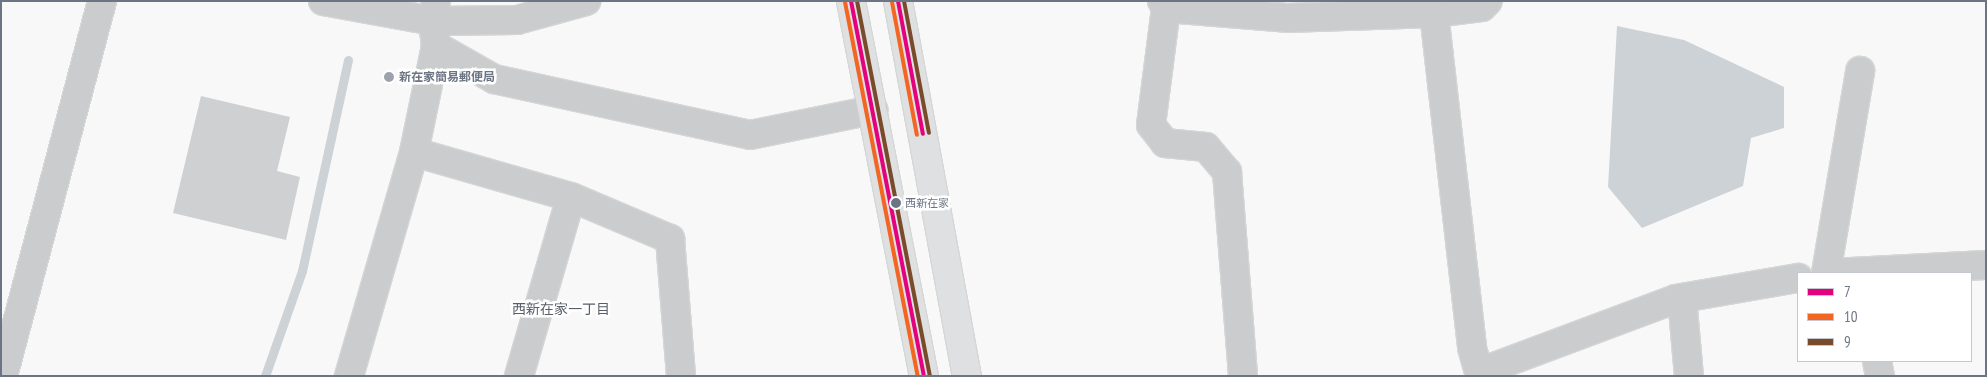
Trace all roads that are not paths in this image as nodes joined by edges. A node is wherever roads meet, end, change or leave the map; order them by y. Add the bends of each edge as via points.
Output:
1 (102, 1) edge
2 (586, 1) edge
3 (851, 1) edge
4 (898, 1) edge
5 (1488, 1) edge
6 (340, 3) edge
7 (1163, 13) edge
8 (435, 23) edge
9 (1435, 23) junction
10 (1860, 71) dead end
11 (873, 110) junction
12 (414, 152) junction
13 (571, 197) junction
14 (1986, 265) edge
15 (1826, 272) edge
16 (1865, 272) edge
17 (1797, 278) edge
18 (1682, 298) junction
19 (1877, 362) edge
20 (1478, 366) edge
21 (2, 376) edge
22 (349, 376) edge
23 (519, 376) edge
24 (680, 376) edge
25 (924, 376) edge
26 (967, 376) edge
27 (1243, 376) edge
28 (1690, 376) edge
29 (1880, 376) edge

1 - 21 street
2 - 8 street via 517,20
3 - 11 street
4 - 26 street
5 - 9 street via 1482,7
6 - 8 street
7 - 9 street
7 - 27 street via 1151,125 1165,143 1206,148 1227,172
8 - 11 street via 494,79 750,135
8 - 12 street
9 - 20 street
10 - 15 street
11 - 25 street
12 - 13 street
12 - 22 street
13 - 23 street
13 - 24 street via 670,238
14 - 16 street
17 - 18 street
18 - 20 street via 1491,368
18 - 28 street
19 - 29 street

